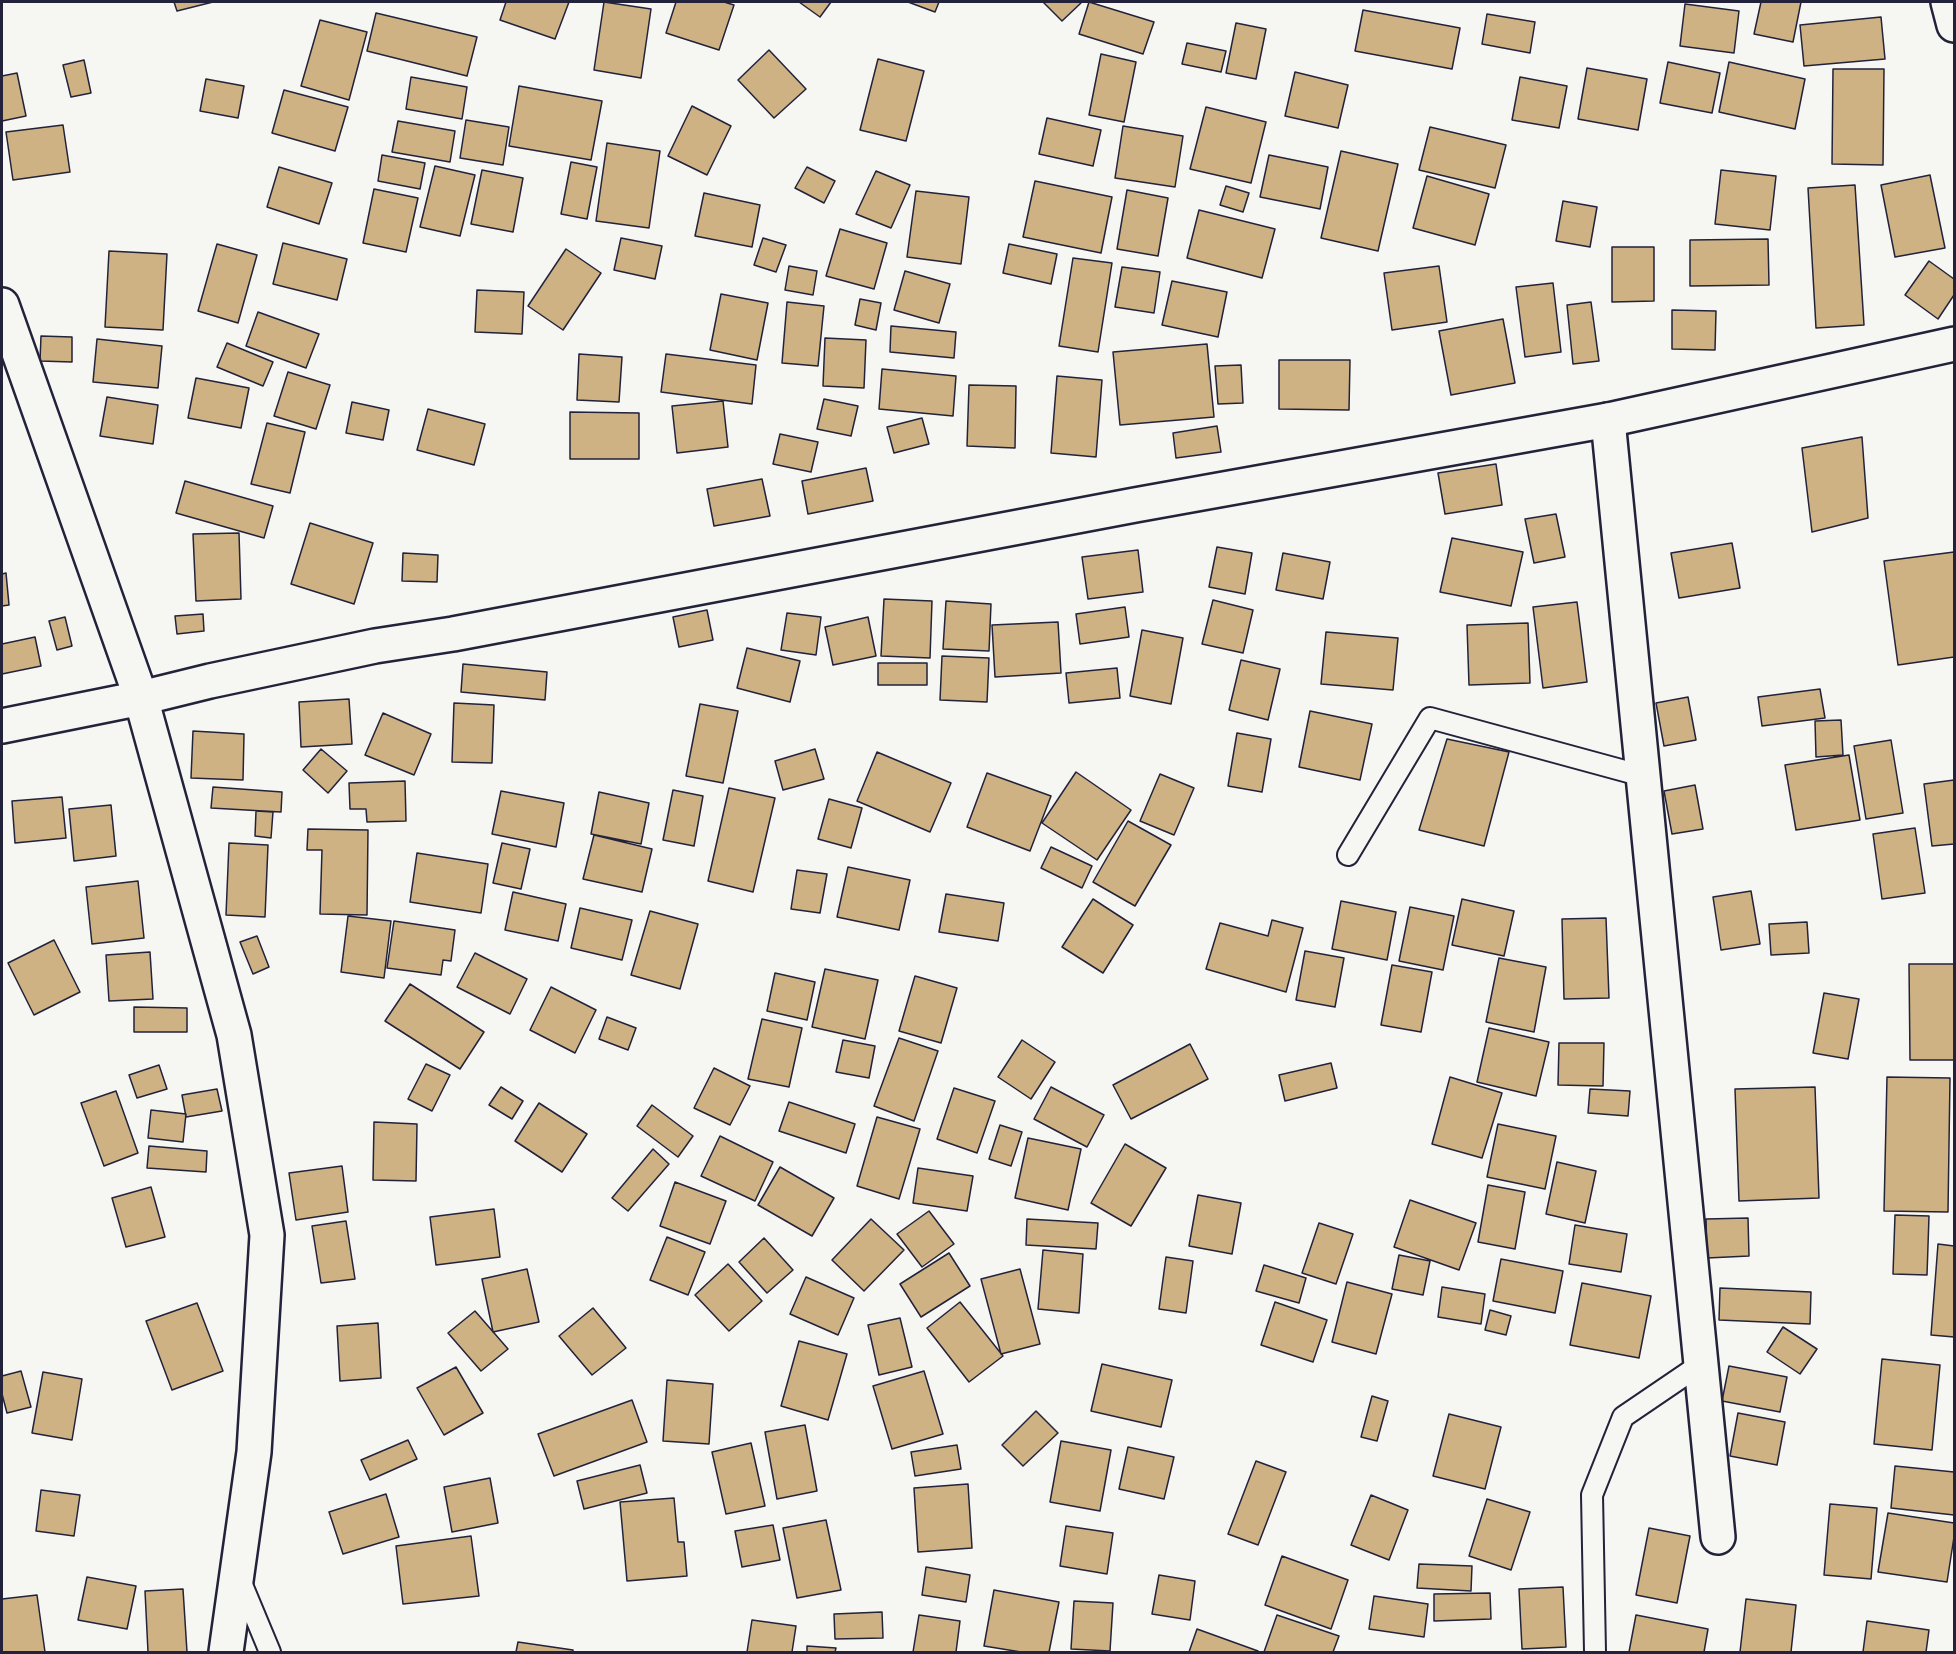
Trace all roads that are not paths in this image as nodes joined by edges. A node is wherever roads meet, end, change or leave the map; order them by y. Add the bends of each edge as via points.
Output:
1 (1948, 2) edge
2 (1954, 25) edge
3 (2, 305) edge
4 (1954, 344) edge
5 (1608, 420) junction
6 (141, 698) junction
7 (2, 726) edge
8 (1643, 776) junction
9 (1348, 855) dead end
10 (1701, 1364) junction
11 (1718, 1537) dead end
12 (238, 1573) junction
13 (226, 1653) edge
14 (270, 1653) edge
15 (1595, 1653) edge

1 - 2 street
3 - 6 street
4 - 5 street
5 - 6 street via 375,646
5 - 8 street
6 - 7 street
6 - 12 street via 234,1035 267,1235 254,1452
8 - 9 lane via 1430,718
8 - 10 street
10 - 11 street
10 - 15 lane via 1623,1417 1592,1495
12 - 13 street
12 - 14 lane

